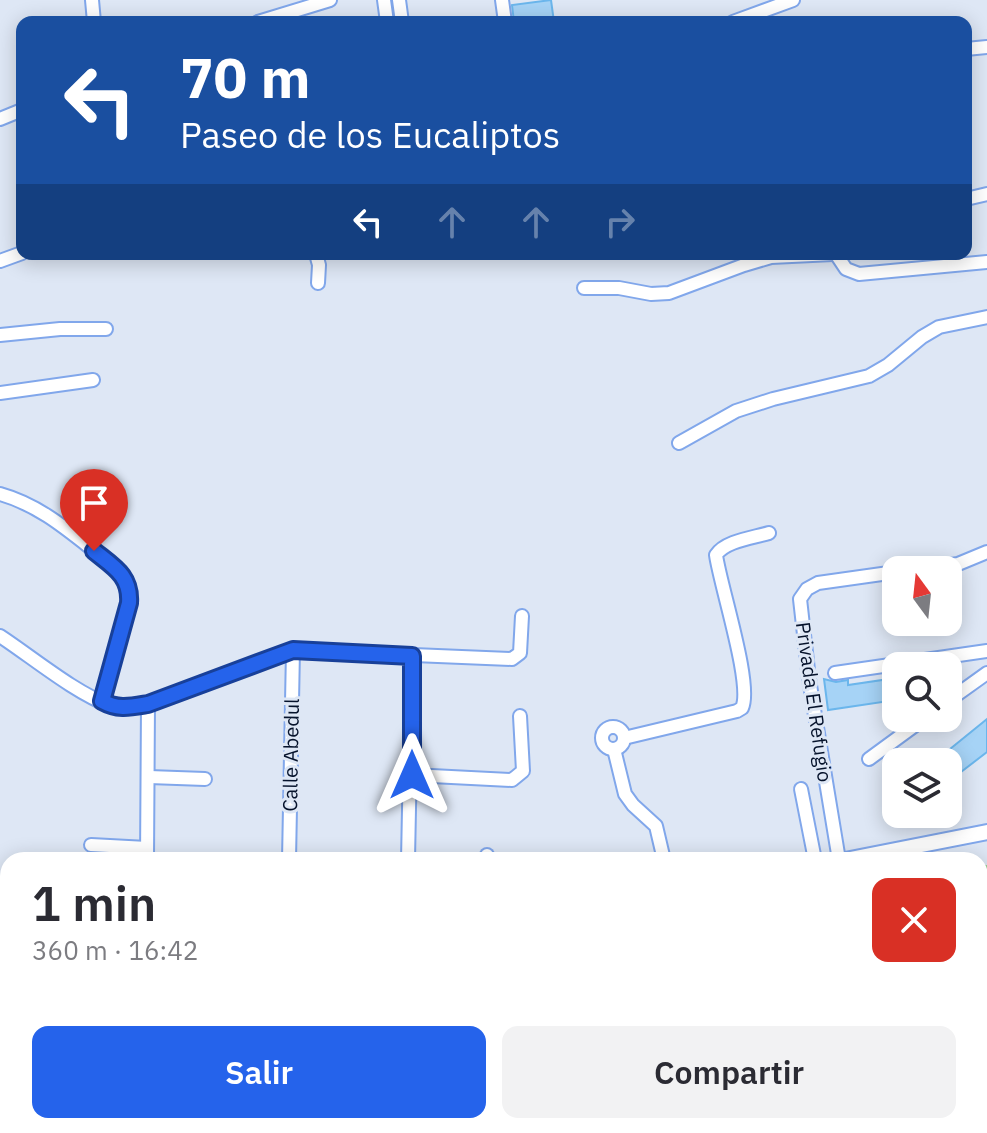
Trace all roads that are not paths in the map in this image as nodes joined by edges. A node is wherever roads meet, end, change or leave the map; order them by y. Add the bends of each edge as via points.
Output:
1 (330, 0) edge
2 (788, 1) edge
3 (278, 16) edge
4 (749, 16) edge
5 (318, 260) edge
6 (761, 260) edge
7 (839, 260) edge
8 (987, 262) edge
9 (318, 283) dead end
10 (584, 288) dead end
11 (987, 317) edge
12 (106, 329) dead end
13 (0, 335) edge
14 (93, 380) dead end
15 (0, 393) edge
16 (679, 443) dead end
17 (0, 494) edge
18 (769, 533) dead end
19 (987, 552) edge
20 (962, 562) edge
21 (882, 574) edge
22 (522, 616) dead end
23 (0, 636) edge
24 (293, 650) junction
25 (987, 651) edge
26 (412, 656) junction
27 (835, 673) dead end
28 (987, 673) edge
29 (962, 691) edge
30 (102, 701) junction
31 (148, 704) junction
32 (520, 716) dead end
33 (906, 732) edge
34 (624, 738) junction
35 (614, 749) junction
36 (869, 759) dead end
37 (412, 775) junction
38 (149, 777) junction
39 (205, 779) dead end
40 (801, 789) dead end
41 (986, 834) edge
42 (91, 845) dead end
43 (135, 852) edge
44 (147, 852) edge
45 (289, 852) edge
46 (408, 852) edge
47 (662, 852) edge
48 (813, 852) edge
49 (841, 852) edge
50 (886, 852) edge

1 - 3 street
2 - 4 street
5 - 9 street
6 - 10 street via 669,293
7 - 8 street via 859,274
11 - 16 street via 939,327 869,376 736,411
12 - 13 street
14 - 15 street
17 - 30 street via 53,518 126,580 129,603
18 - 34 street via 727,546 716,555 735,636 742,708
19 - 20 street
21 - 49 street, Privada El Refugio via 818,583 800,599
22 - 26 street via 520,653 512,659
23 - 30 street
24 - 26 street
24 - 31 street
24 - 45 street, Calle Abedul
25 - 27 street
26 - 37 street
28 - 29 street
30 - 31 street via 125,708
31 - 38 street
32 - 37 street via 523,771 512,780
33 - 36 street
34 - 35 street
34 - 35 street via 618,728 605,730 603,744
35 - 47 street via 625,794 652,819
37 - 46 street
38 - 39 street
38 - 44 street
40 - 48 street
41 - 50 main road
42 - 43 street

